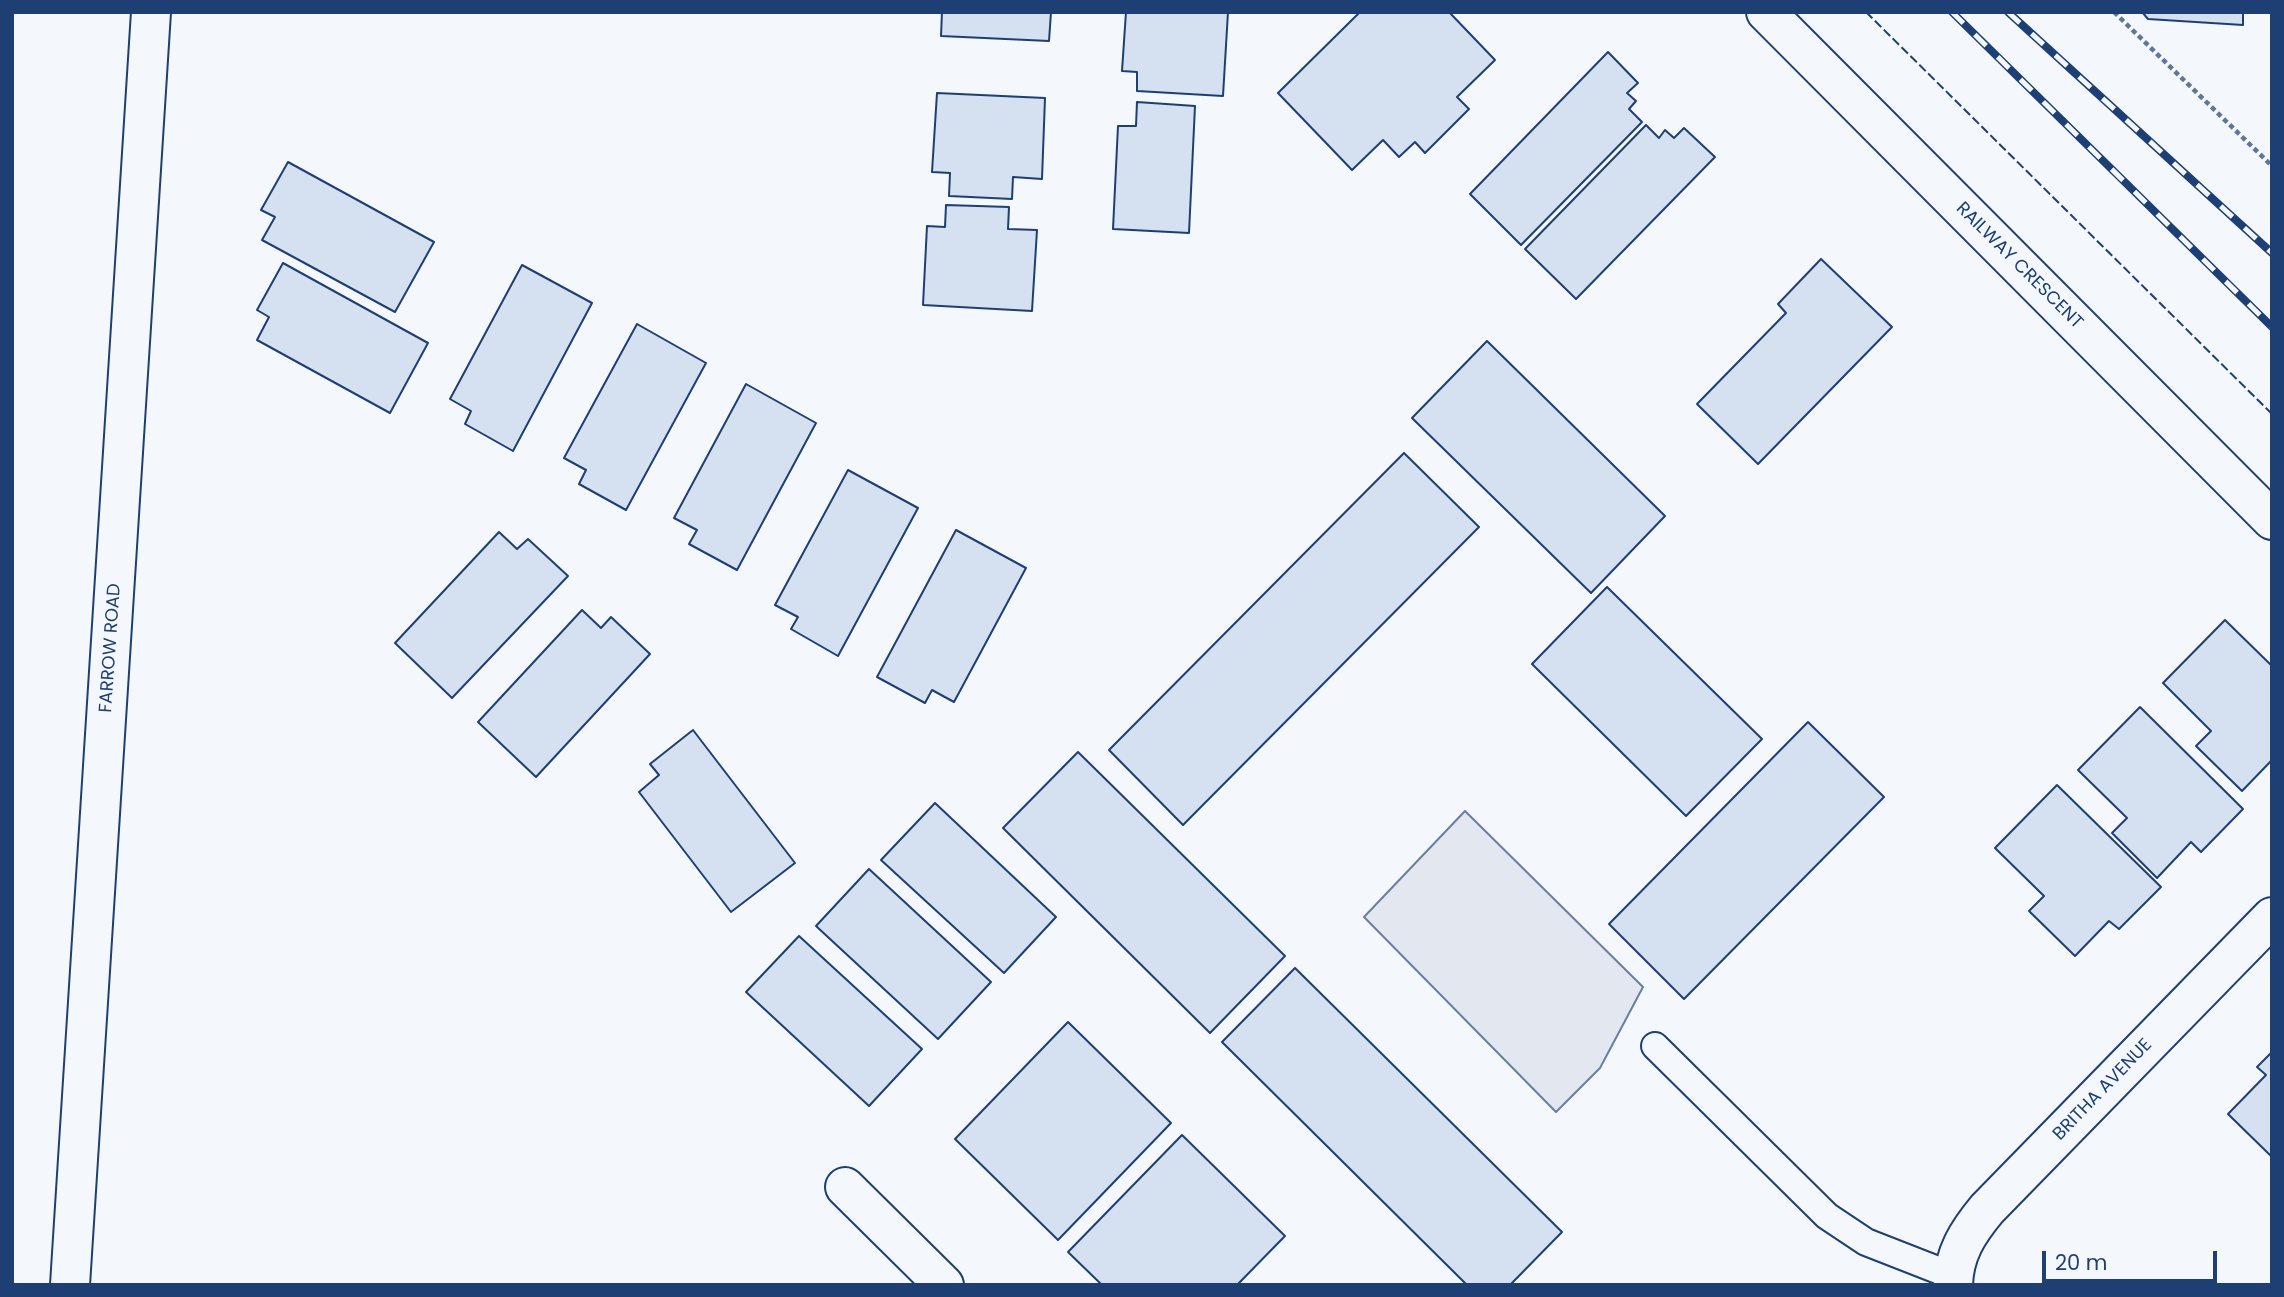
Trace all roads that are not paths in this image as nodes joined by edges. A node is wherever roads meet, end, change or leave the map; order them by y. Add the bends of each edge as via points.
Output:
1 (152, 12) edge
2 (1766, 12) edge
3 (2272, 520) edge
4 (2272, 917) edge
5 (1654, 1046) dead end
6 (845, 1187) dead end
7 (1953, 1280) edge
8 (70, 1285) edge
9 (944, 1285) edge

1 - 8 street, FARROW ROAD
2 - 3 street, RAILWAY CRESCENT
4 - 7 street, BRITHA AVENUE via 1987,1209 1966,1233
5 - 7 lane, BRITHA AVENUE via 1827,1216 1867,1242
6 - 9 street

